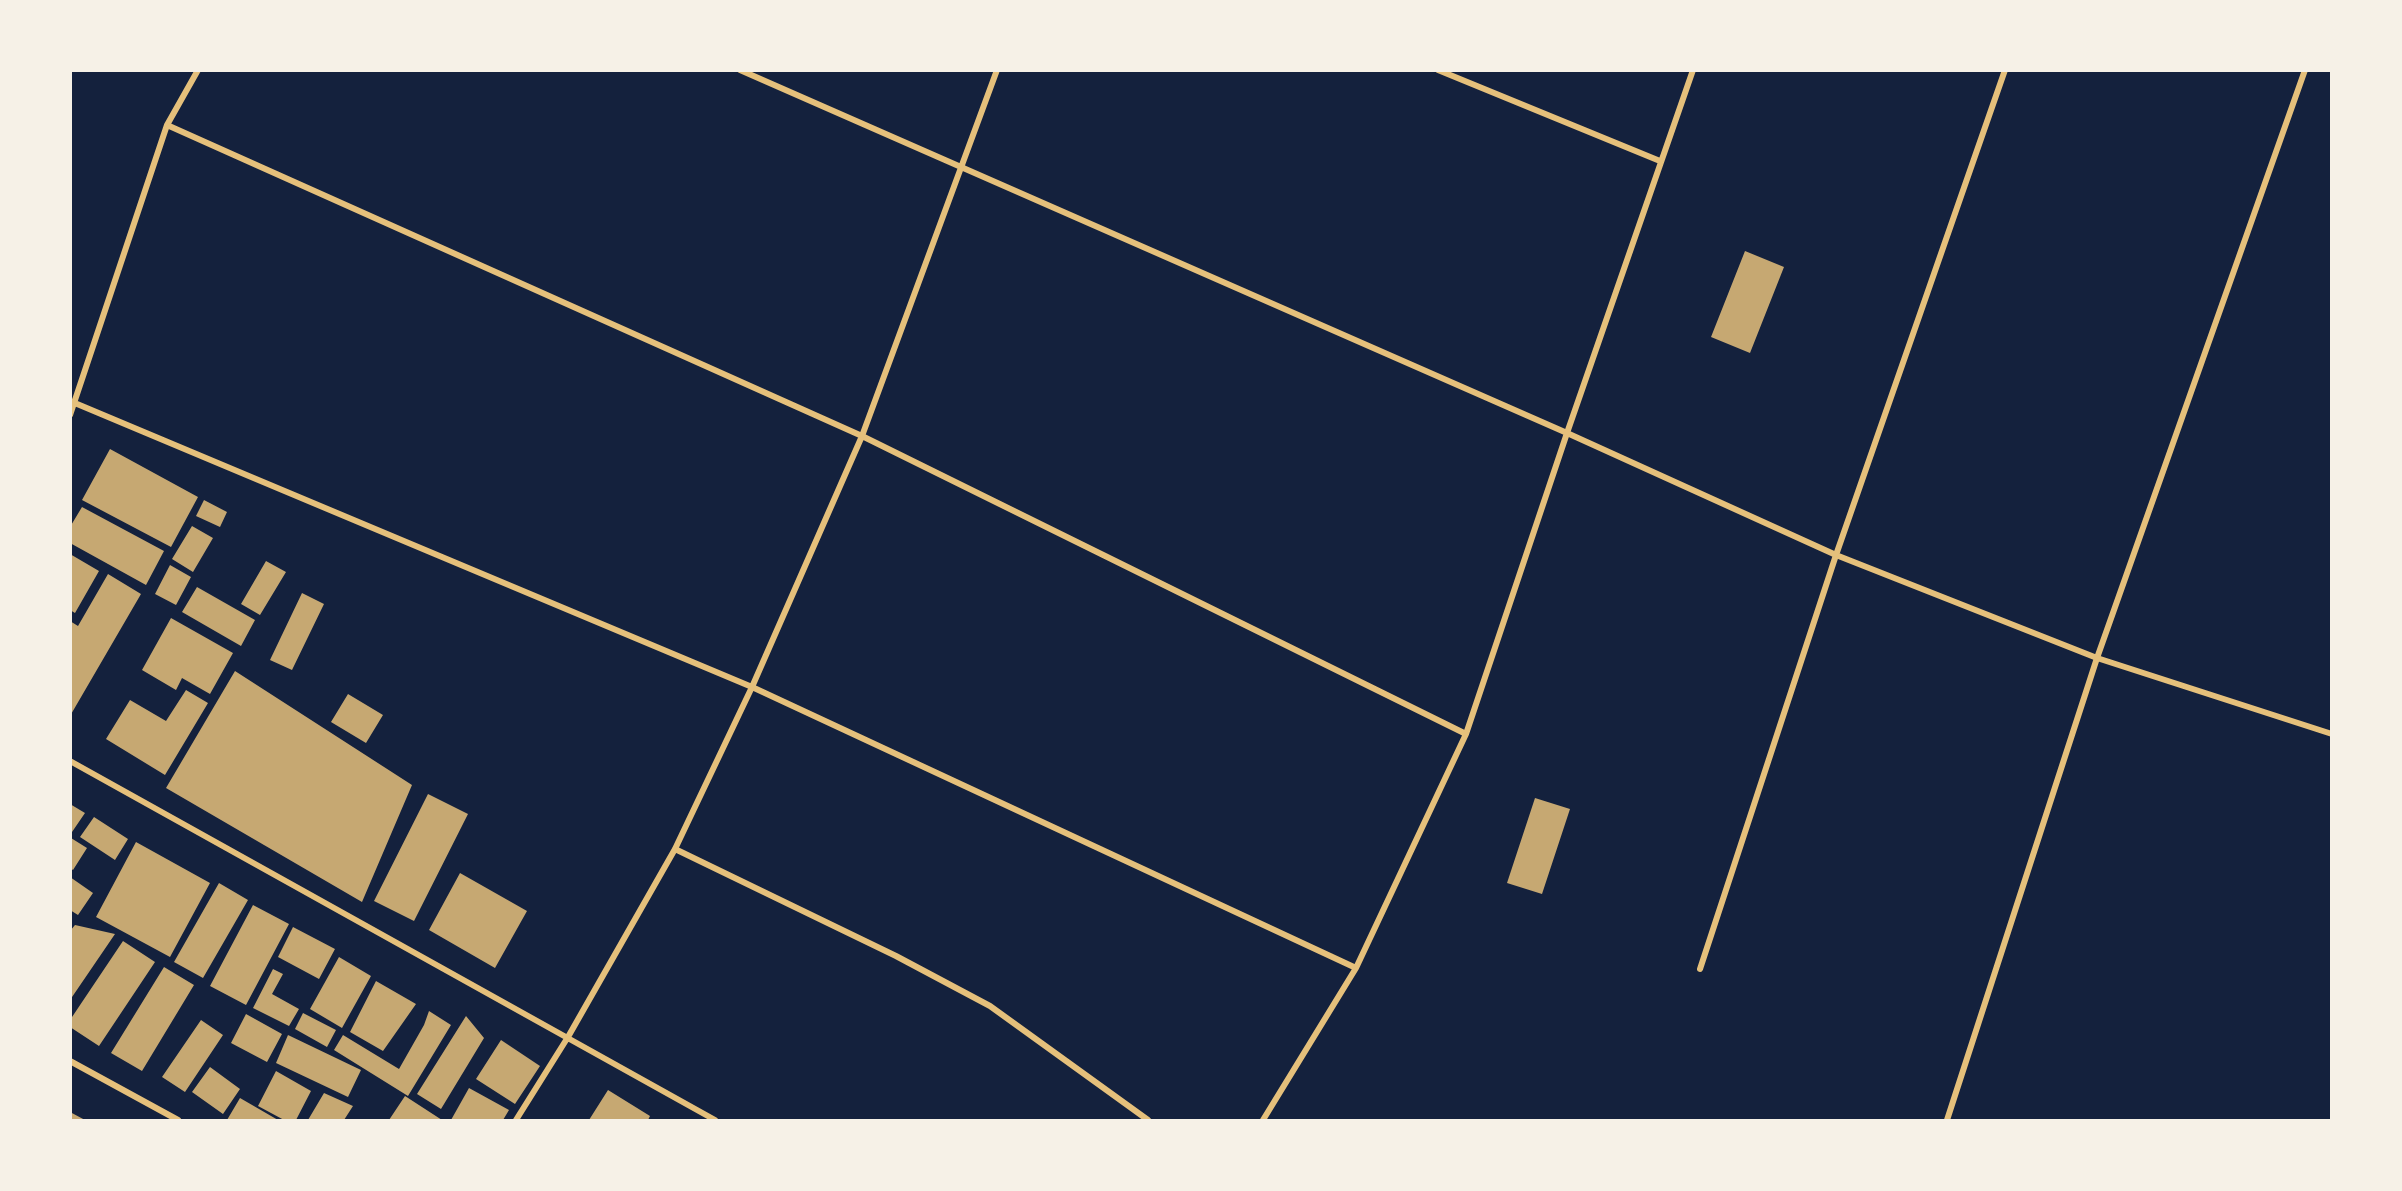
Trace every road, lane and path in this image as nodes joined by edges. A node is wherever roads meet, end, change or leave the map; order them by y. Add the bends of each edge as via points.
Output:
1 (198, 70) edge
2 (740, 70) edge
3 (997, 70) edge
4 (1438, 70) edge
5 (1694, 70) edge
6 (2005, 70) edge
7 (2305, 70) edge
8 (167, 125) junction
9 (1660, 161) junction
10 (963, 168) junction
11 (72, 401) edge
12 (70, 415) edge
13 (1567, 433) junction
14 (862, 436) junction
15 (1836, 555) junction
16 (2097, 658) junction
17 (752, 687) junction
18 (1466, 734) junction
19 (2331, 734) edge
20 (70, 760) edge
21 (675, 849) junction
22 (1356, 968) junction
23 (1700, 969) dead end
24 (568, 1037) junction
25 (70, 1061) edge
26 (178, 1120) edge
27 (516, 1120) edge
28 (715, 1120) edge
29 (1148, 1120) edge
30 (1263, 1120) edge
31 (1947, 1120) edge

1 - 8 street
2 - 10 street
3 - 10 street
4 - 9 street
5 - 9 street
6 - 15 street
7 - 16 street
8 - 11 street
8 - 14 street
9 - 13 street
10 - 13 street
10 - 14 street
11 - 12 street
11 - 17 street
13 - 15 street
13 - 18 street
14 - 17 street
14 - 18 street
15 - 16 street
15 - 23 street
16 - 19 street
16 - 31 street
17 - 21 street
17 - 22 street
18 - 22 street
20 - 24 street
21 - 24 street
21 - 29 street via 990,1006
22 - 30 street
24 - 27 street
24 - 28 street
25 - 26 street

